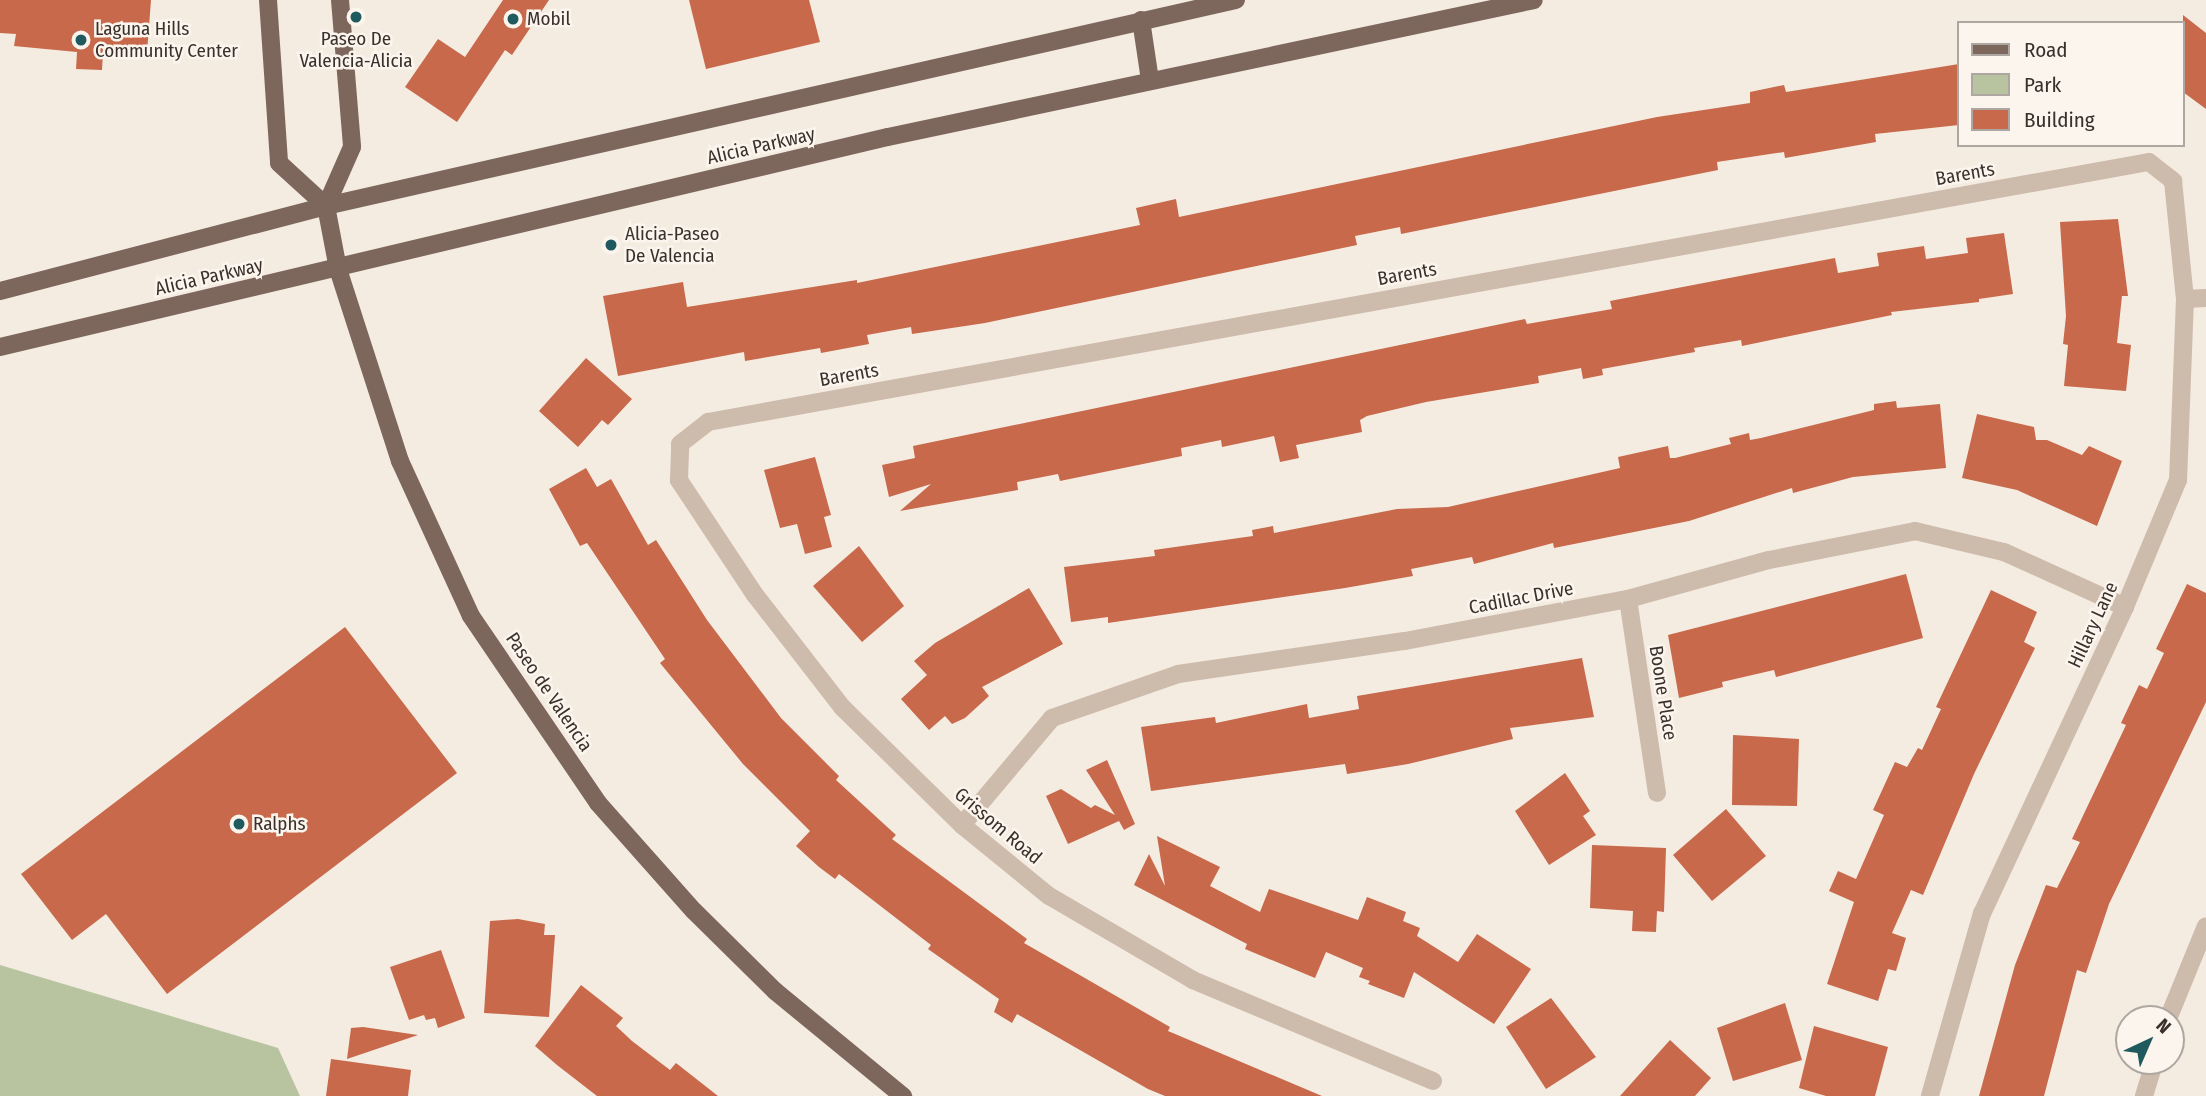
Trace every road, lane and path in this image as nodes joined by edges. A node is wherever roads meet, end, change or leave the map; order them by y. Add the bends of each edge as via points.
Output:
1 (268, 0) edge
2 (340, 0) edge
3 (1236, 0) edge
4 (1534, 0) edge
5 (1141, 20) junction
6 (1150, 80) junction
7 (2149, 162) joint
8 (326, 206) junction
9 (338, 269) junction
10 (0, 291) edge
11 (2185, 299) junction
12 (2206, 299) edge
13 (0, 347) edge
14 (680, 444) joint
15 (1628, 599) junction
16 (2125, 607) junction
17 (1657, 793) dead end
18 (962, 825) junction
19 (2206, 926) edge
20 (2174, 1005) edge
21 (2151, 1075) edge
22 (1433, 1082) dead end
23 (903, 1096) edge
24 (1930, 1096) edge
25 (2144, 1096) edge

1 - 8 main road via 279,163
2 - 8 main road via 352,147
3 - 5 main road, Alicia Parkway
4 - 6 main road, Alicia Parkway
5 - 6 main road
5 - 8 main road, Alicia Parkway
6 - 9 main road, Alicia Parkway via 888,137
7 - 11 street, Hillary Lane via 2173,181
7 - 14 street, Barents via 708,422
8 - 9 main road, Paseo de Valencia
8 - 10 main road, Alicia Parkway
9 - 13 main road, Alicia Parkway
9 - 23 main road, Paseo de Valencia via 400,461 471,616 598,803 694,911 775,991
11 - 12 street
11 - 16 street, Hillary Lane via 2178,480
14 - 18 street, Grissom Road via 679,480 755,595 842,707
15 - 16 street, Cadillac Drive via 1769,560 1915,531 2004,552
15 - 17 street, Boone Place
15 - 18 street, Cadillac Drive via 1405,641 1178,674 1052,718
16 - 24 street, Hillary Lane via 1982,913
18 - 22 street, Grissom Road via 1049,896 1193,980
19 - 20 street
21 - 25 street

